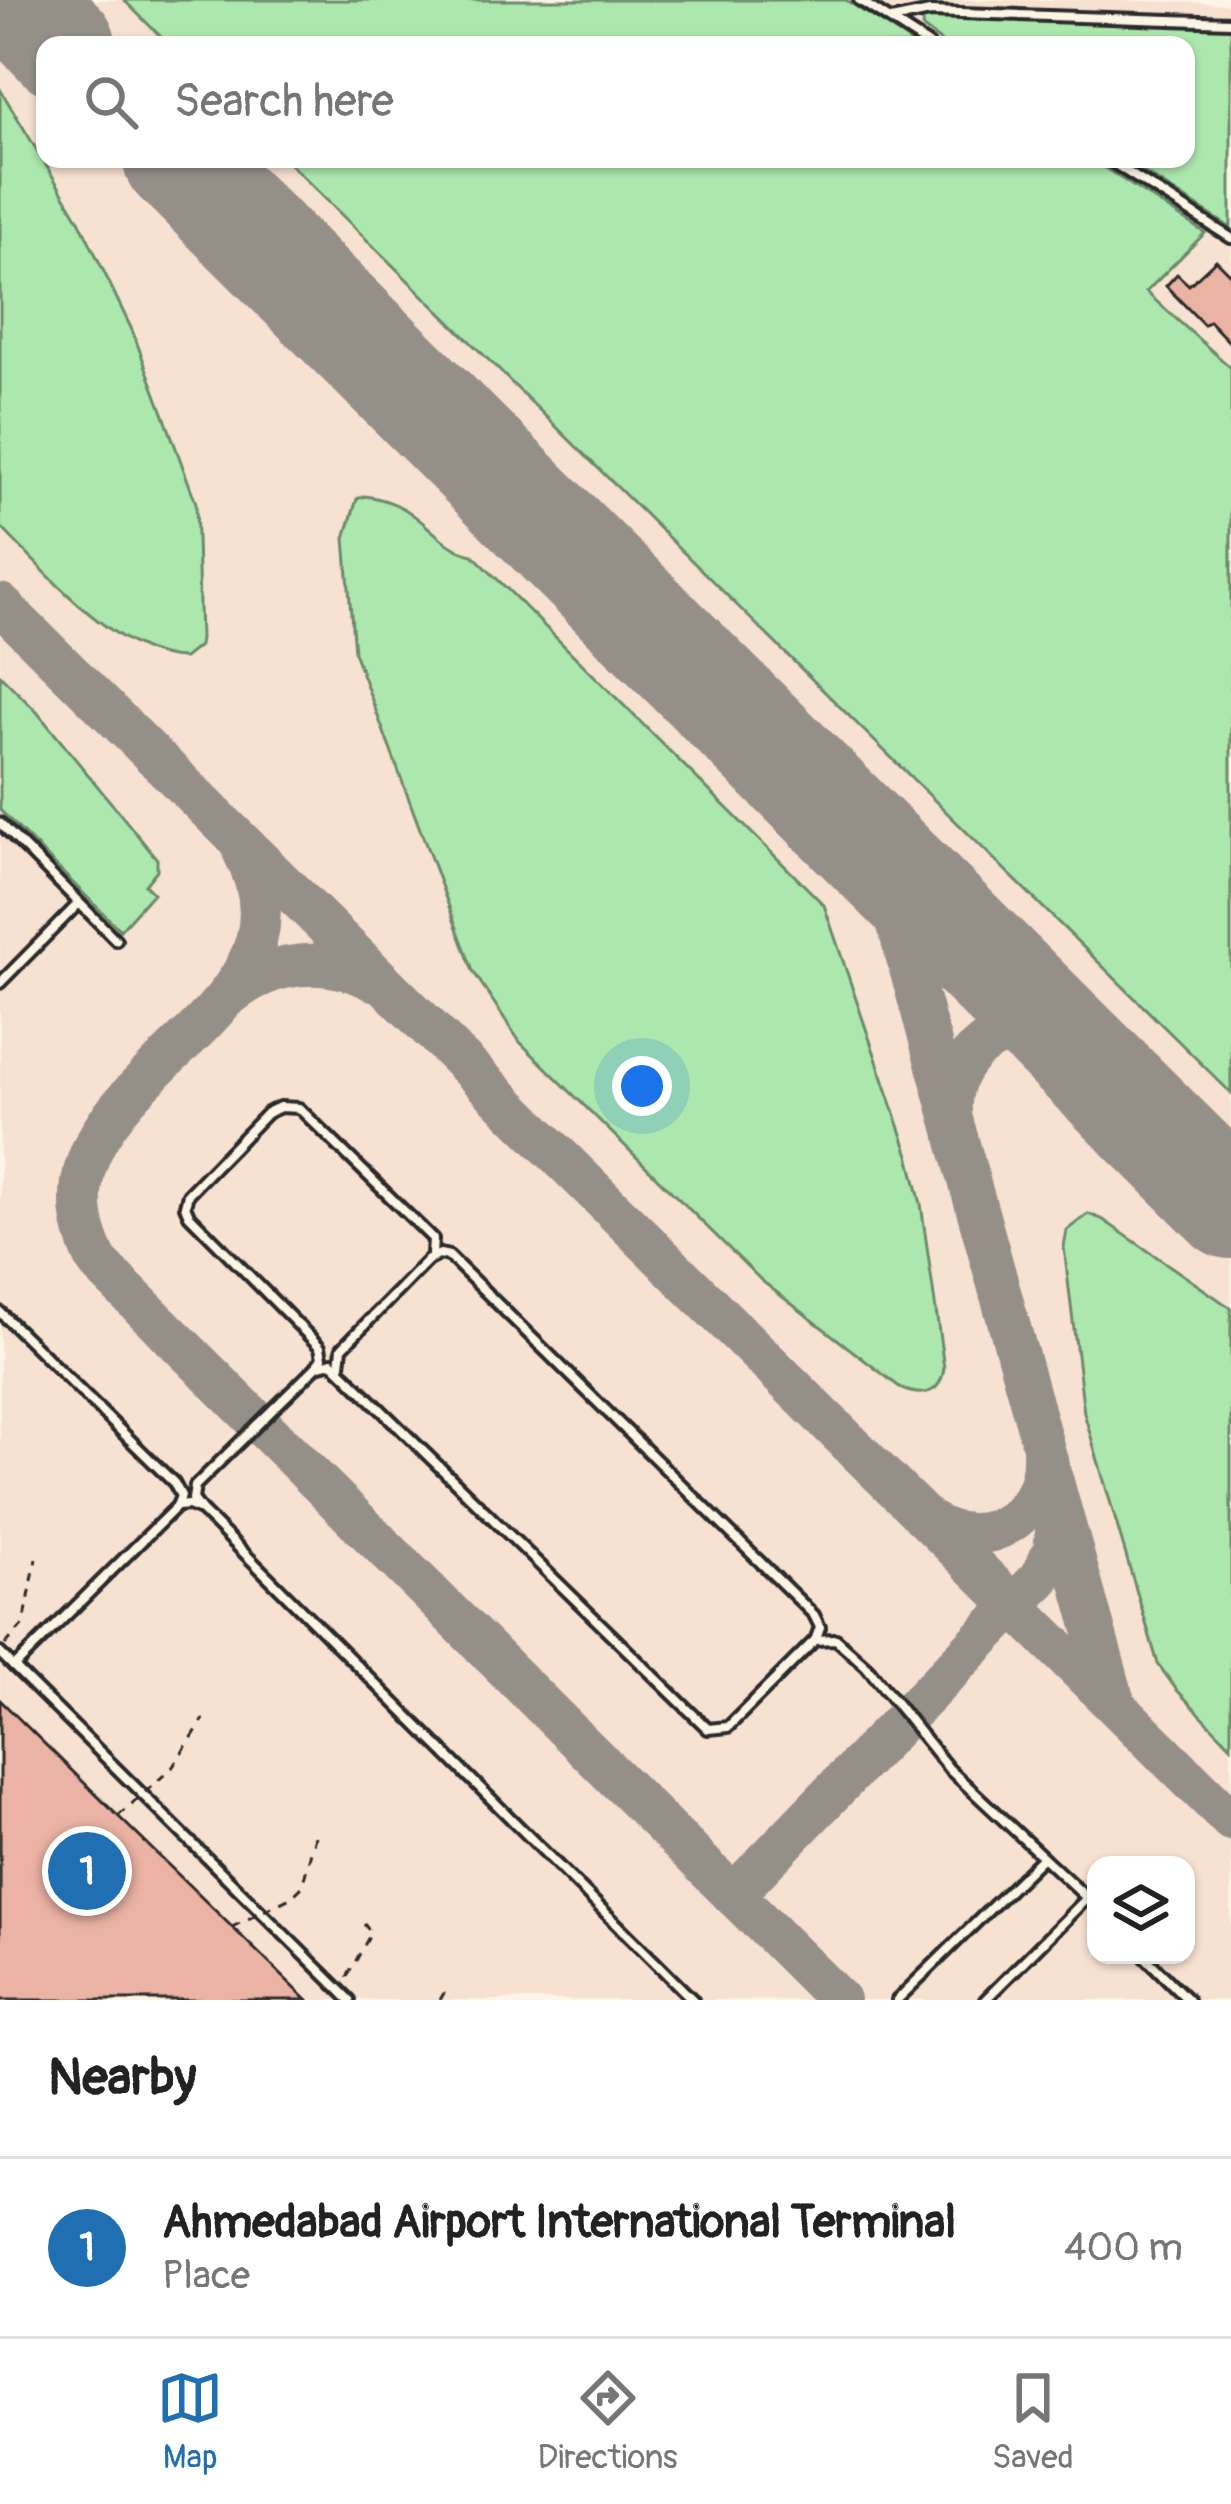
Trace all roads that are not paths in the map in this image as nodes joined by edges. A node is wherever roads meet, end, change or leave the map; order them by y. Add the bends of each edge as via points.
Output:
1 (859, 0) edge
2 (891, 20) junction
3 (1231, 22) edge
4 (915, 36) edge
5 (1121, 168) edge
6 (1231, 238) edge
7 (0, 824) edge
8 (79, 903) junction
9 (116, 940) dead end
10 (0, 983) edge
11 (428, 1260) junction
12 (0, 1312) edge
13 (318, 1346) junction
14 (342, 1348) junction
15 (340, 1365) junction
16 (317, 1366) junction
17 (174, 1483) junction
18 (195, 1486) junction
19 (177, 1506) junction
20 (201, 1510) junction
21 (815, 1640) junction
22 (0, 1652) edge
23 (14, 1667) junction
24 (1087, 1898) junction
25 (1152, 1964) edge
26 (350, 2000) edge
27 (693, 2000) edge
28 (897, 2000) edge
29 (985, 2000) edge
30 (1188, 2000) edge

1 - 2 lane
2 - 3 lane via 930,12
2 - 4 lane
5 - 6 lane
7 - 8 lane
8 - 9 lane
8 - 10 lane
11 - 13 lane via 433,1239 299,1108 267,1114 185,1206
11 - 14 lane
11 - 21 lane via 449,1256 814,1615
12 - 17 lane
13 - 14 lane
13 - 16 lane
14 - 15 lane
15 - 16 lane
15 - 21 lane via 706,1727 728,1727
16 - 18 lane
17 - 18 lane
17 - 19 lane
18 - 20 lane
19 - 20 lane
19 - 23 lane
20 - 27 lane
21 - 24 lane via 836,1639 866,1666 949,1769
22 - 23 lane
23 - 26 lane
24 - 28 lane via 1042,1856
24 - 29 lane
25 - 30 lane

